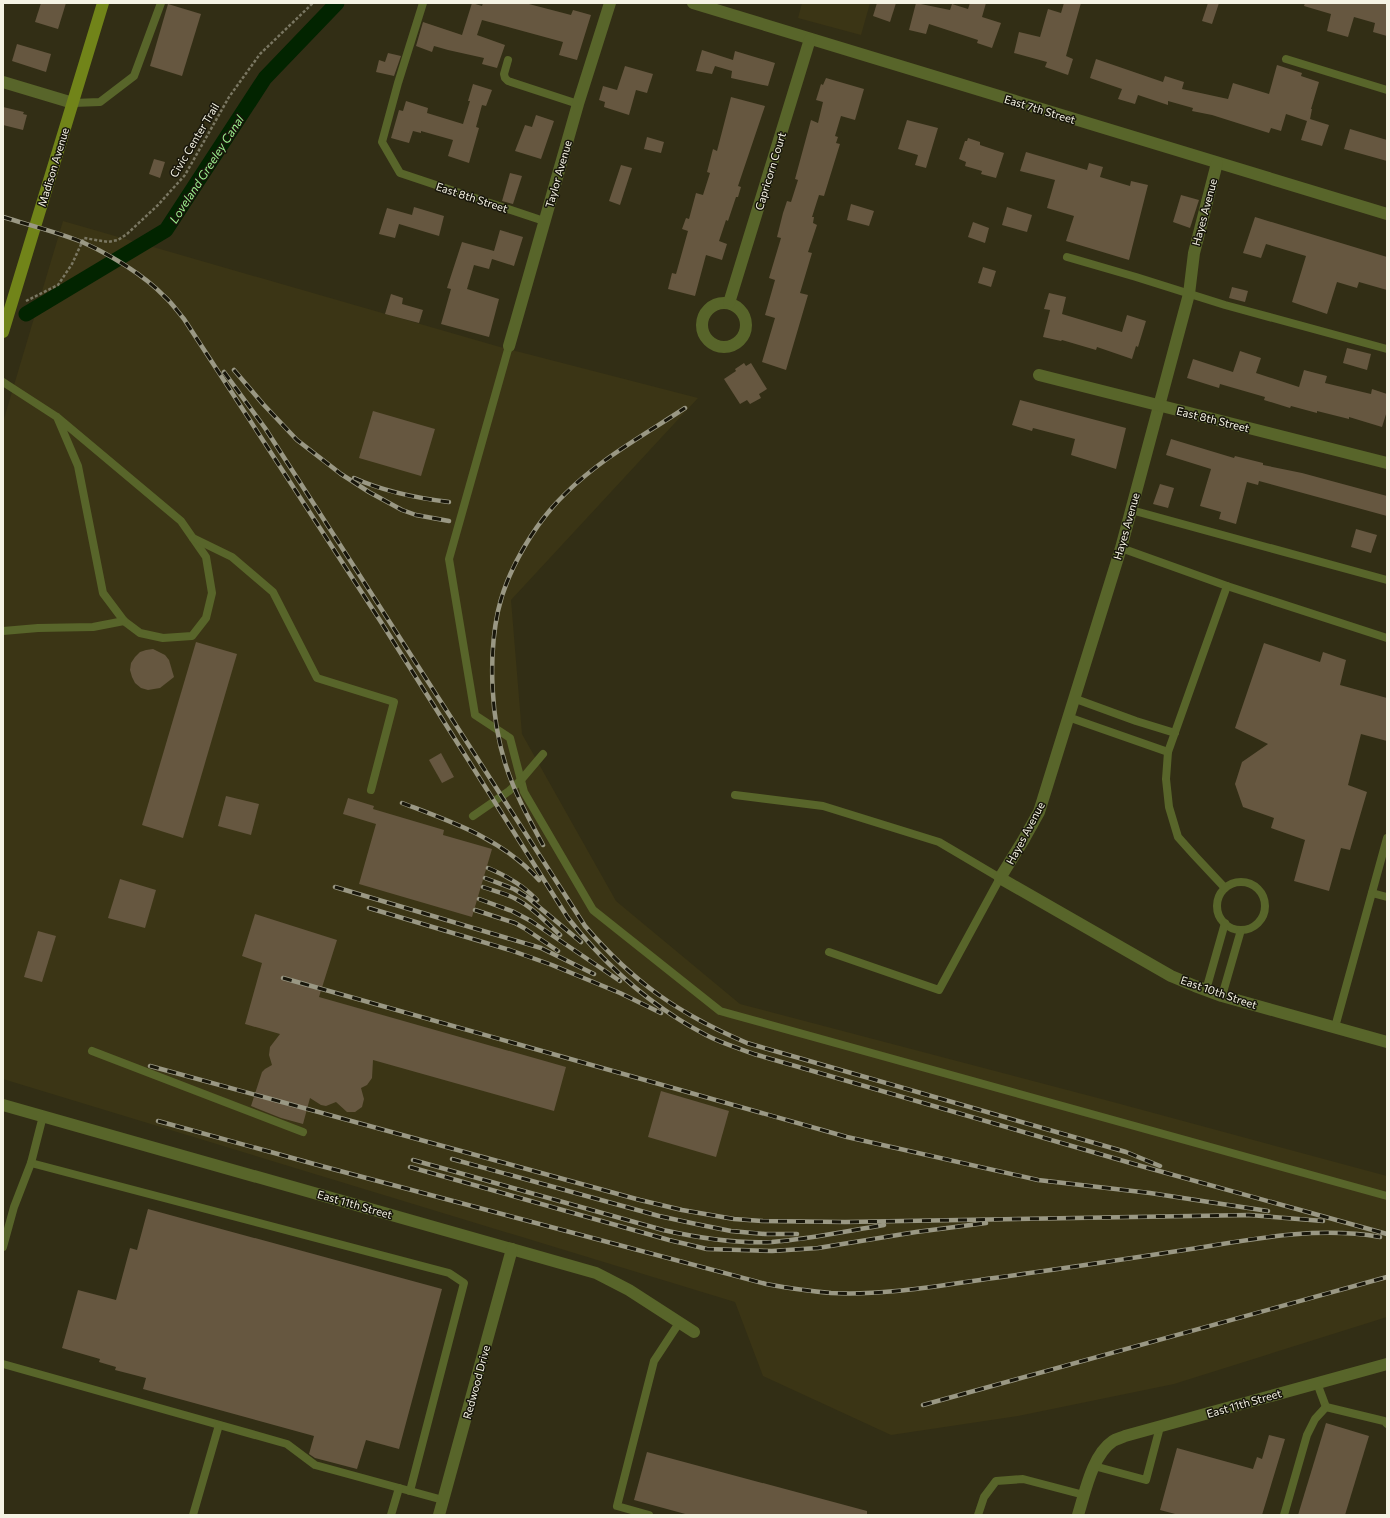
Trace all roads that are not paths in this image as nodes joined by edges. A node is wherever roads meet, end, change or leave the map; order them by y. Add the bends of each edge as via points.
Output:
1 (104, 3) edge
2 (160, 3) edge
3 (423, 3) edge
4 (610, 3) edge
5 (693, 3) edge
6 (810, 39) junction
7 (1286, 59) dead end
8 (508, 60) dead end
9 (3, 82) edge
10 (1387, 90) edge
11 (73, 102) junction
12 (578, 104) junction
13 (1217, 163) junction
14 (1387, 214) edge
15 (544, 221) junction
16 (1067, 257) dead end
17 (1189, 294) junction
18 (729, 303) dead end
19 (3, 332) edge
20 (509, 346) joint
21 (1387, 349) edge
22 (1039, 375) dead end
23 (3, 382) edge
24 (1160, 406) junction
25 (57, 417) junction
26 (1387, 463) edge
27 (1131, 510) junction
28 (192, 538) junction
29 (1120, 548) junction
30 (1387, 580) edge
31 (1227, 586) junction
32 (124, 621) junction
33 (3, 631) edge
34 (1387, 638) edge
35 (1073, 698) junction
36 (1068, 717) junction
37 (1175, 733) junction
38 (1168, 752) junction
39 (543, 754) dead end
40 (521, 780) junction
41 (371, 790) dead end
42 (735, 795) dead end
43 (473, 816) dead end
44 (1387, 838) edge
45 (1000, 878) junction
46 (1225, 888) junction
47 (1372, 893) junction
48 (1387, 897) edge
49 (1225, 923) junction
50 (1241, 930) junction
51 (830, 952) dead end
52 (1206, 990) junction
53 (1222, 996) junction
54 (1335, 1027) junction
55 (1387, 1042) edge
56 (92, 1051) dead end
57 (3, 1105) edge
58 (43, 1116) junction
59 (303, 1132) dead end
60 (31, 1163) junction
61 (1387, 1196) edge
62 (3, 1247) edge
63 (512, 1249) junction
64 (679, 1323) junction
65 (694, 1332) dead end
66 (3, 1364) edge
67 (1387, 1364) edge
68 (1317, 1383) junction
69 (1326, 1407) junction
70 (219, 1424) junction
71 (1387, 1424) edge
72 (1160, 1427) junction
73 (1094, 1466) junction
74 (399, 1488) junction
75 (410, 1491) junction
76 (1084, 1495) junction
77 (443, 1500) junction
78 (193, 1515) edge
79 (391, 1515) edge
80 (439, 1515) edge
81 (649, 1515) edge
82 (978, 1515) edge
83 (1078, 1515) edge
84 (1284, 1515) edge

1 - 11 main road, Madison Avenue
2 - 11 lane via 134,76 100,102
3 - 15 lane, East 8th Street via 382,142 400,173
4 - 12 street, Taylor Avenue
5 - 6 street, East 7th Street
6 - 13 street, East 7th Street
6 - 18 street, Capricorn Court
7 - 10 lane
8 - 12 lane via 504,74 508,81
9 - 11 street
11 - 19 main road, Madison Avenue
12 - 15 street, Taylor Avenue
13 - 14 street, East 7th Street
13 - 17 street, Hayes Avenue via 1194,253
15 - 20 street, Taylor Avenue
16 - 17 lane
17 - 21 lane
17 - 24 street, Hayes Avenue
20 - 40 lane via 449,559 475,715 510,738
22 - 24 street, East 8th Street
23 - 25 lane
24 - 26 street, East 8th Street
24 - 27 street, Hayes Avenue
25 - 28 lane via 181,521
25 - 32 lane via 78,466 103,593
27 - 29 street, Hayes Avenue
27 - 30 lane
28 - 32 lane via 206,557 212,593 206,618 192,636 163,638 140,633
28 - 41 lane via 232,557 273,592 317,678 394,702
29 - 31 lane
29 - 35 street, Hayes Avenue
31 - 34 lane
31 - 37 lane
32 - 33 lane via 93,627
35 - 36 street, Hayes Avenue
35 - 37 lane
36 - 38 lane
36 - 45 street, Hayes Avenue via 1039,812
37 - 38 lane
38 - 46 lane via 1166,779 1169,807 1178,837
39 - 40 lane
40 - 43 lane
40 - 61 lane via 524,792 593,910 720,1011
42 - 45 lane via 823,806 845,812 939,842
44 - 47 lane
45 - 51 lane via 939,990
45 - 52 street, East 10th Street via 1171,976
46 - 49 lane via 1218,901 1220,916
46 - 50 lane via 1239,882 1247,882 1260,890 1264,898 1266,905 1261,920 1248,929
47 - 48 lane
47 - 54 lane
49 - 50 lane
49 - 52 lane
50 - 53 lane
52 - 53 street, East 10th Street
53 - 54 street, East 10th Street
54 - 55 street, East 10th Street
56 - 59 lane
57 - 58 street, East 11th Street
58 - 60 lane
58 - 63 street, East 11th Street
60 - 62 lane via 14,1207
60 - 75 lane via 449,1273 464,1283
63 - 64 street, East 11th Street via 596,1273 629,1290
63 - 77 street, Redwood Drive
64 - 65 street, East 11th Street
64 - 81 lane via 654,1361 617,1506
66 - 70 lane
67 - 68 street, East 11th Street
68 - 69 lane
68 - 72 street, East 11th Street
69 - 71 lane via 1384,1421
69 - 84 lane via 1315,1419 1307,1434
70 - 74 lane via 287,1444 315,1465
70 - 78 lane
72 - 73 street, East 11th Street via 1113,1441
72 - 73 lane via 1146,1480
73 - 76 street
74 - 75 lane
74 - 79 lane
75 - 77 lane
76 - 82 lane via 1023,1479 996,1481 984,1497
76 - 83 street
77 - 80 street, Redwood Drive

